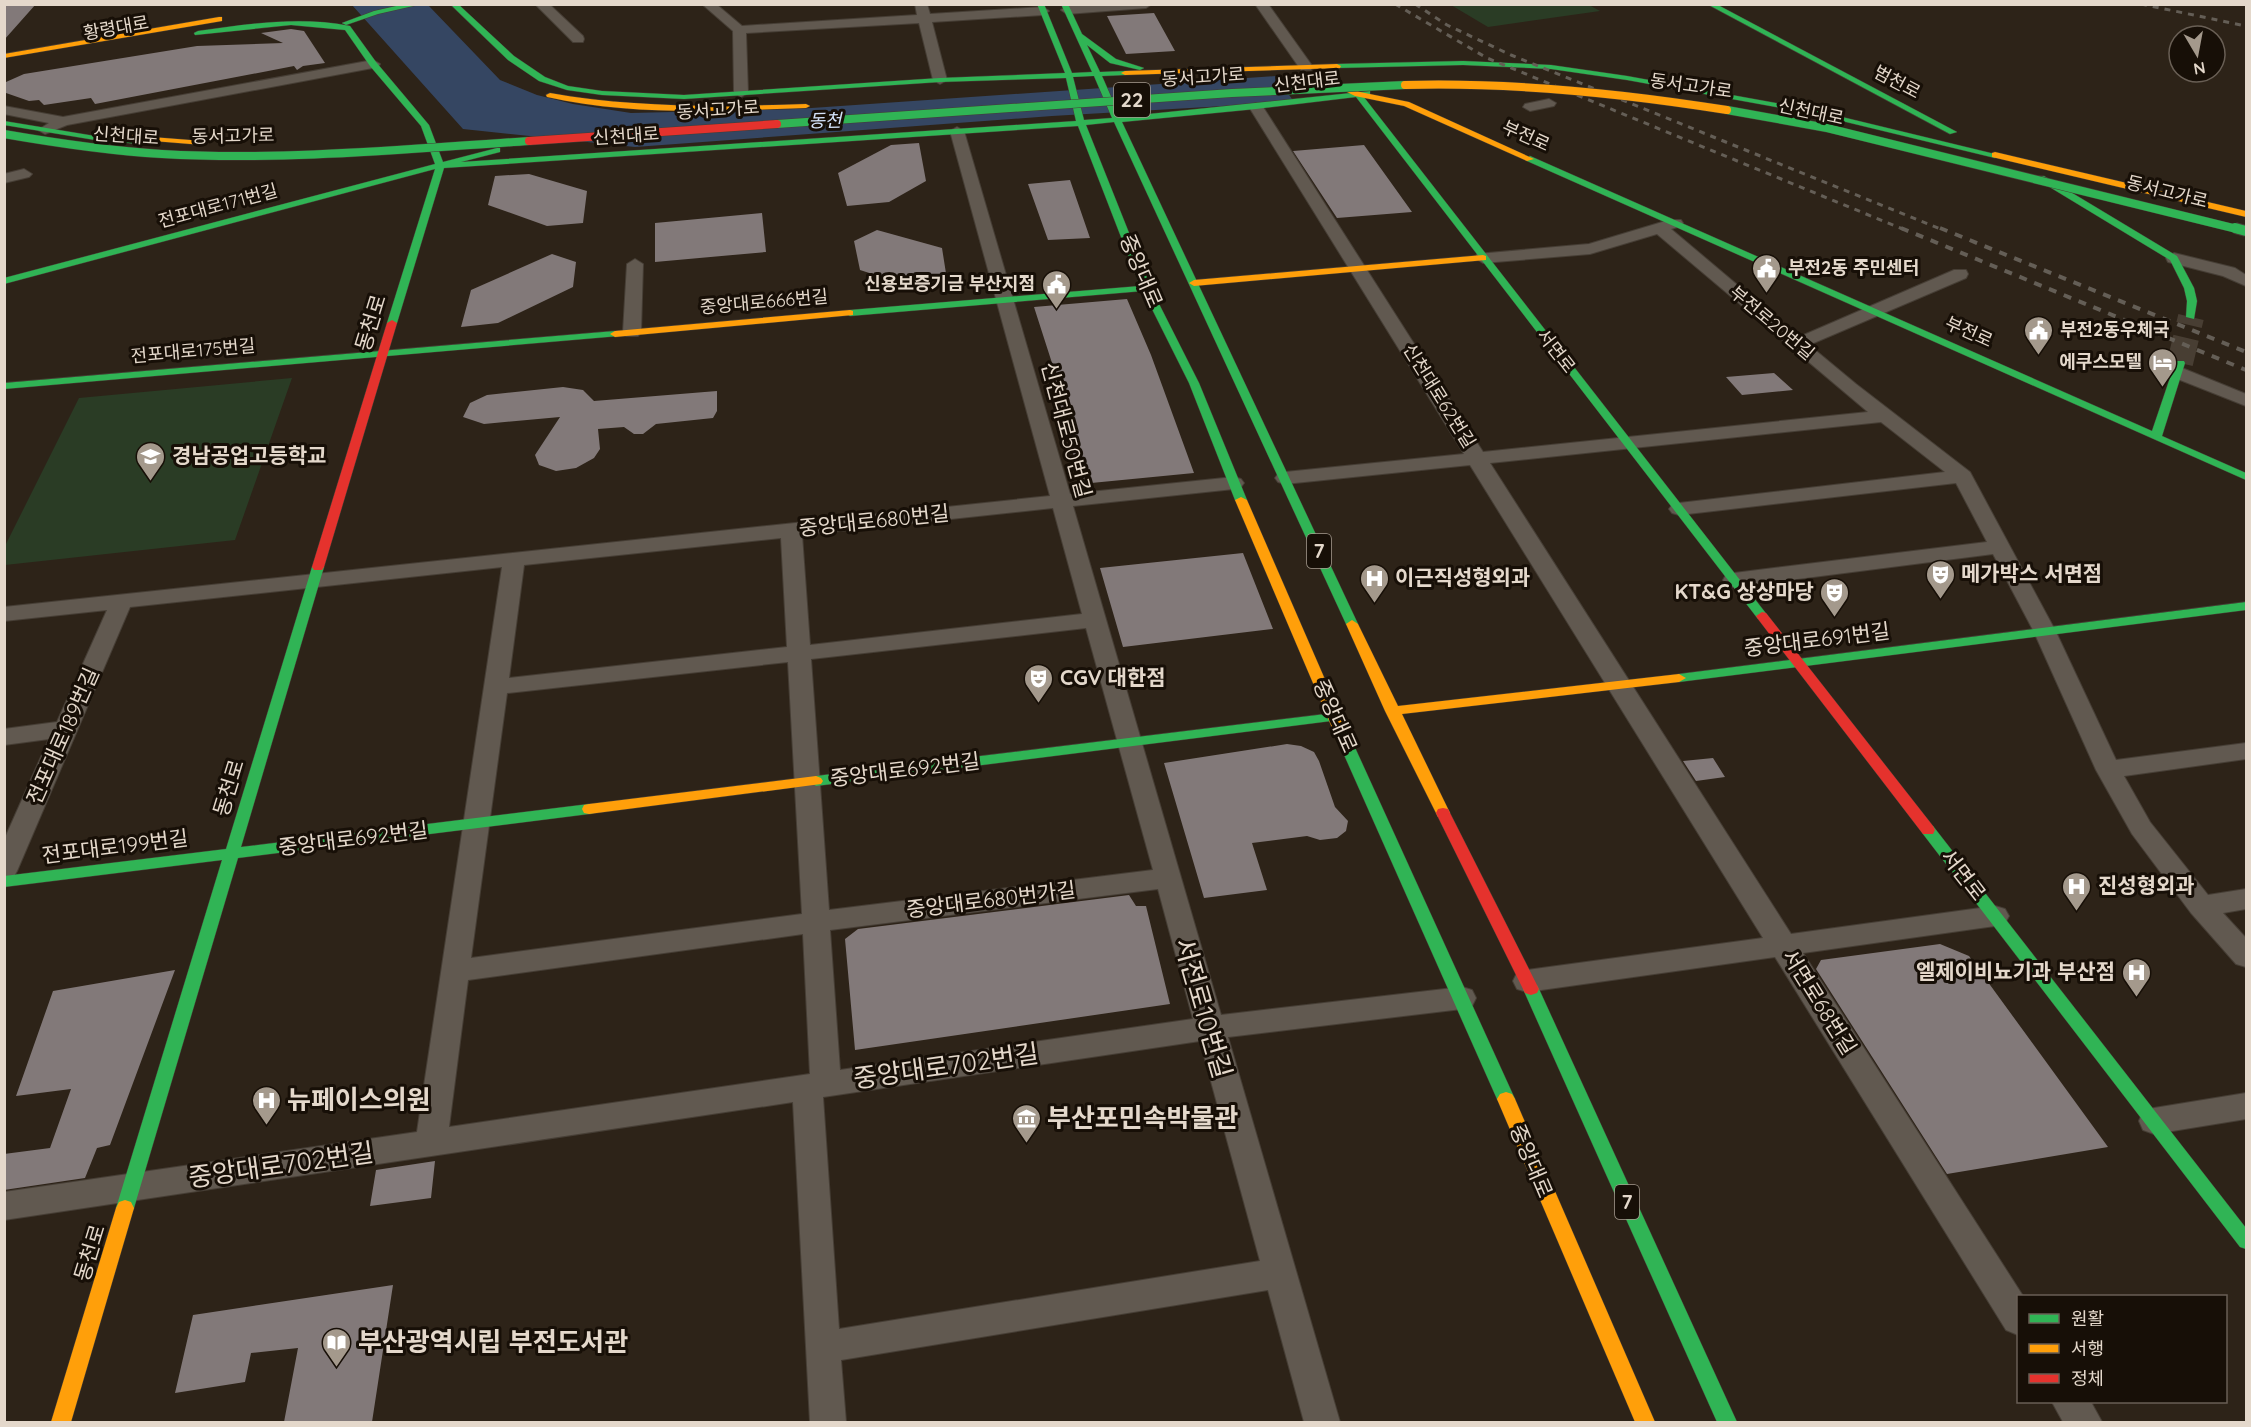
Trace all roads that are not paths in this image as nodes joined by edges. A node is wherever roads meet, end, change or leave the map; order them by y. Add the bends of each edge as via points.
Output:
1 (368, 4) edge
2 (419, 4) edge
3 (453, 4) edge
4 (541, 4) edge
5 (708, 4) edge
6 (921, 4) edge
7 (1146, 4) edge
8 (1261, 4) edge
9 (1703, 4) edge
10 (1710, 4) edge
11 (1716, 4) edge
12 (1066, 7) edge
13 (1042, 8) edge
14 (295, 10) dead end
15 (268, 11) dead end
16 (1729, 14) junction
17 (924, 19) junction
18 (351, 20) junction
19 (478, 28) junction
20 (739, 30) junction
21 (198, 33) junction
22 (1081, 36) junction
23 (578, 39) dead end
24 (4, 55) edge
25 (373, 64) junction
26 (4, 67) edge
27 (1306, 67) junction
28 (1219, 72) junction
29 (1069, 75) junction
30 (1096, 75) junction
31 (940, 80) junction
32 (1429, 84) junction
33 (1191, 89) junction
34 (741, 93) junction
35 (1358, 94) junction
36 (933, 99) dead end
37 (1549, 103) dead end
38 (818, 106) dead end
39 (1256, 107) junction
40 (1530, 108) dead end
41 (4, 110) edge
42 (1336, 111) dead end
43 (1115, 118) junction
44 (1360, 119) dead end
45 (63, 121) junction
46 (4, 123) edge
47 (1081, 123) junction
48 (45, 130) junction
49 (957, 131) junction
50 (4, 134) edge
51 (4, 139) edge
52 (432, 144) junction
53 (1395, 144) junction
54 (4, 146) edge
55 (497, 150) junction
56 (387, 151) junction
57 (1992, 153) junction
58 (440, 166) junction
59 (24, 174) dead end
60 (4, 178) edge
61 (2066, 191) junction
62 (2247, 214) edge
63 (2247, 222) edge
64 (1668, 226) junction
65 (2247, 231) edge
66 (2247, 237) edge
67 (1483, 258) junction
68 (2174, 258) junction
69 (634, 264) dead end
70 (1358, 269) junction
71 (1960, 274) dead end
72 (4, 281) edge
73 (2247, 281) edge
74 (1194, 283) junction
75 (1146, 288) junction
76 (1005, 300) junction
77 (1873, 311) junction
78 (2191, 317) tunnel mouth
79 (632, 332) junction
80 (1797, 344) junction
81 (385, 353) junction
82 (2179, 368) joint
83 (4, 386) edge
84 (2247, 400) edge
85 (1886, 416) junction
86 (2156, 437) junction
87 (1629, 444) junction
88 (1478, 458) junction
89 (1963, 476) junction
90 (2247, 477) edge
91 (1285, 478) junction
92 (1234, 483) junction
93 (1061, 501) junction
94 (1679, 509) junction
95 (791, 530) junction
96 (2000, 547) junction
97 (514, 560) junction
98 (1734, 580) junction
99 (315, 581) junction
100 (122, 602) junction
101 (2247, 606) edge
102 (4, 614) edge
103 (1094, 620) junction
104 (2046, 632) junction
105 (799, 653) junction
106 (1799, 663) junction
107 (1620, 686) junction
108 (496, 687) junction
109 (1392, 711) junction
110 (1334, 717) junction
111 (66, 729) junction
112 (4, 737) edge
113 (1128, 742) junction
114 (2247, 751) edge
115 (2108, 770) junction
116 (807, 782) junction
117 (476, 823) junction
118 (231, 854) junction
119 (4, 871) edge
120 (1166, 878) junction
121 (4, 882) edge
122 (2247, 900) edge
123 (2202, 906) junction
124 (1995, 916) junction
125 (816, 921) junction
126 (1784, 946) junction
127 (2247, 956) edge
128 (456, 971) junction
129 (1527, 981) junction
130 (1462, 998) junction
131 (1209, 1028) junction
132 (817, 1084) junction
133 (2247, 1106) edge
134 (2154, 1121) junction
135 (431, 1142) junction
136 (131, 1187) junction
137 (4, 1206) edge
138 (2247, 1241) edge
139 (1279, 1273) junction
140 (2017, 1316) edge
141 (825, 1347) junction
142 (2071, 1403) edge
143 (61, 1422) edge
144 (828, 1422) edge
145 (1322, 1422) edge
146 (1645, 1422) edge
147 (1727, 1422) edge
148 (2084, 1422) edge

1 - 18 main road
2 - 18 main road
3 - 19 main road
4 - 23 street
5 - 20 street
6 - 17 street
7 - 12 street
8 - 27 street
9 - 16 main road
10 - 16 main road, 범천로
11 - 16 main road
12 - 22 main road, 중앙대로 / 7
13 - 17 street
13 - 29 main road, 중앙대로
14 - 21 main road, 황령대로
15 - 24 main road, 황령대로
16 - 57 main road, 범천로
17 - 20 street
17 - 31 street
18 - 21 main road via 304,20
18 - 25 main road
19 - 34 main road, 신천대로 via 542,79 567,88 640,97
19 - 38 main road via 485,44 526,84 585,104 663,110
20 - 34 street
21 - 26 main road, 황령대로
22 - 28 main road via 1104,58 1129,68
22 - 30 main road, 중앙대로 / 7
25 - 45 street
25 - 52 main road via 425,124
27 - 28 main road, 신천대로
27 - 35 main road, 신천대로
27 - 57 main road, 신천대로 via 1528,74 1660,85 1809,111
28 - 30 main road, 신천대로
29 - 30 main road, 신천대로
29 - 31 main road, 신천대로
29 - 47 main road, 중앙대로
30 - 43 main road, 중앙대로 / 7
31 - 34 main road, 신천대로
32 - 55 main road, bridge
32 - 56 main road, 동서고가로 / 22, bridge via 1220,93
32 - 65 main road, 동서고가로 / 22, bridge via 1606,92 1764,115
33 - 36 main road via 1130,88
33 - 46 main road, 동서고가로 / 22 via 389,145 194,149 90,141
33 - 63 main road, 동서고가로 / 22 via 1429,78 1534,80 1651,90 1811,117
35 - 39 main road, 신천대로
35 - 53 main road, 서면로
35 - 61 main road, 신천대로 via 1484,89 1694,108 1794,126
35 - 64 main road, 부전로 via 1406,104
37 - 40 street
39 - 42 main road
39 - 43 main road, 신천대로
39 - 70 street, 신천대로62번길
41 - 45 street
43 - 47 main road, 신천대로
43 - 74 main road, 중앙대로 / 7
44 - 53 main road, 서면로
45 - 48 street
46 - 48 main road, 신천대로
47 - 49 main road, 신천대로
47 - 75 main road, 중앙대로
48 - 52 main road, 신천대로 via 199,146 395,141
49 - 58 main road, 신천대로
49 - 76 street, 신천대로50번길
50 - 56 main road, 동서고가로 / 22, bridge via 80,147 185,155
51 - 58 main road, 신천대로 via 71,150 174,157 337,155
52 - 55 main road, 신천대로
52 - 58 main road
53 - 67 main road, 서면로
54 - 56 main road, bridge via 177,161 324,159
55 - 58 main road
57 - 61 main road, 범천로
57 - 62 main road, 신천대로
58 - 72 main road, 전포대로171번길
58 - 81 main road, 동천로
59 - 60 street
61 - 66 main road, 신천대로
61 - 68 main road
64 - 67 street via 1590,249
64 - 77 main road, 부전로
64 - 80 street, 부전로20번길
67 - 70 main road
67 - 87 main road, 서면로
68 - 73 street via 2229,272
68 - 78 main road via 2192,301
69 - 79 street
70 - 74 main road
70 - 88 street, 신천대로62번길
71 - 77 street
74 - 91 main road, 중앙대로 / 7
75 - 76 main road, 중앙대로666번길
75 - 92 main road, 중앙대로 via 1194,382
76 - 79 main road, 중앙대로666번길
76 - 93 street, 신천대로50번길
77 - 80 street
77 - 86 main road, 부전로
79 - 81 main road, 중앙대로666번길
80 - 85 street, 부전로20번길
81 - 83 main road, 전포대로175번길
81 - 99 main road, 동천로
82 - 84 street
82 - 86 main road
85 - 87 street
85 - 89 street, 부전로20번길
86 - 90 main road, 부전로
87 - 88 street
87 - 94 main road, 서면로
88 - 91 street
88 - 107 street, 신천대로62번길
89 - 94 street
89 - 96 street, 부전로20번길
91 - 109 main road, 중앙대로 / 7
92 - 93 street, 중앙대로680번길
92 - 110 main road, 중앙대로
93 - 95 street, 중앙대로680번길
93 - 103 street, 신천대로50번길
94 - 98 main road, 서면로
95 - 97 street, 중앙대로680번길
95 - 105 street
96 - 98 street
96 - 104 street, 부전로20번길
97 - 99 street, 중앙대로680번길
97 - 108 street
98 - 106 main road, 서면로
99 - 100 street
99 - 118 main road, 동천로
100 - 102 street
100 - 111 street, 전포대로189번길
101 - 104 main road, 중앙대로691번길
103 - 105 street
103 - 113 street, 신천대로50번길
104 - 106 main road, 중앙대로691번길
104 - 115 street, 부전로20번길
105 - 108 street
105 - 116 street
106 - 107 main road, 중앙대로691번길
106 - 124 main road, 서면로
107 - 109 main road, 중앙대로691번길
107 - 126 street, 서면로68번길
108 - 117 street
109 - 129 main road, 중앙대로 / 7
110 - 113 main road, 중앙대로692번길
110 - 130 main road, 중앙대로
111 - 112 street
111 - 119 street, 전포대로189번길
113 - 116 main road, 중앙대로692번길
113 - 120 street, 서전로10번길
114 - 115 street
115 - 123 street, 부전로20번길 via 2140,828
116 - 117 main road, 중앙대로692번길
116 - 125 street
117 - 118 main road, 중앙대로692번길
117 - 128 street
118 - 121 main road, 전포대로199번길
118 - 136 main road, 동천로
120 - 125 street, 중앙대로680번가길
120 - 131 street, 서전로10번길
122 - 123 street
123 - 127 street, 부전로20번길
124 - 126 street
124 - 134 main road, 서면로
125 - 128 street, 중앙대로680번가길
125 - 132 street
126 - 129 street
126 - 140 street, 서면로68번길
128 - 135 street
129 - 147 main road, 중앙대로 / 7
130 - 131 street, 중앙대로702번길
130 - 146 main road, 중앙대로
131 - 132 street, 중앙대로702번길
131 - 139 street, 서전로10번길
132 - 135 street, 중앙대로702번길
132 - 141 street
133 - 134 street
134 - 138 main road, 서면로
135 - 136 street, 중앙대로702번길
136 - 137 street, 중앙대로702번길
136 - 143 main road, 동천로
139 - 141 street
139 - 145 street, 서전로10번길
141 - 144 street
142 - 148 street

